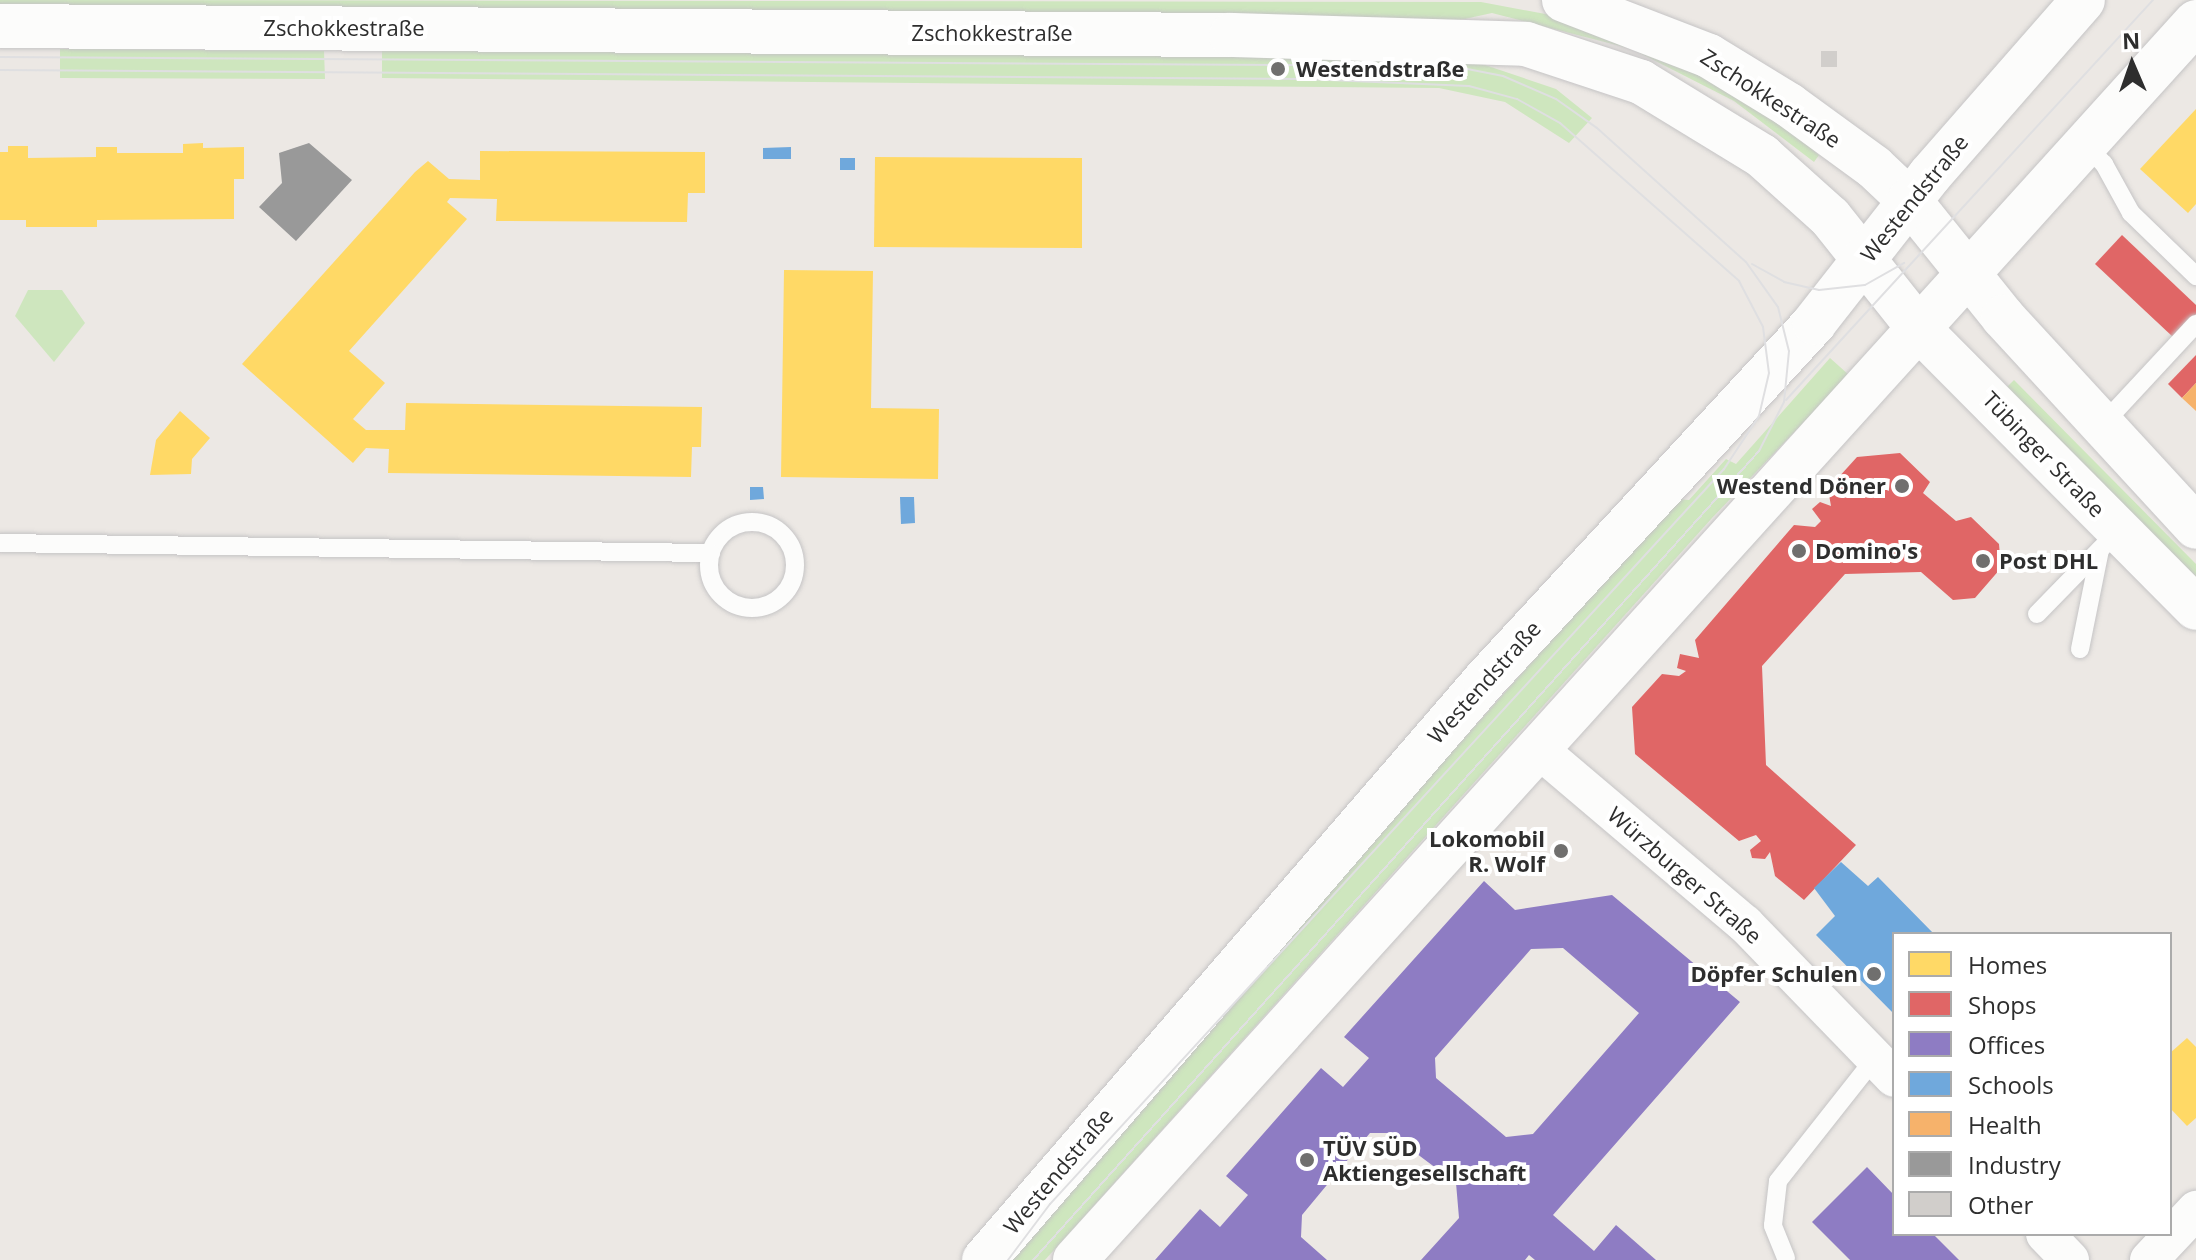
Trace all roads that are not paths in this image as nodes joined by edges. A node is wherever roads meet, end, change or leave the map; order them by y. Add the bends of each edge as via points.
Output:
1 (1564, 0) edge
2 (2083, 0) edge
3 (1609, 6) edge
4 (2196, 22) edge
5 (0, 26) edge
6 (2085, 144) junction
7 (1909, 200) junction
8 (1865, 258) junction
9 (1957, 259) junction
10 (2196, 276) edge
11 (1907, 313) junction
12 (2196, 324) edge
13 (2102, 425) junction
14 (2196, 527) edge
15 (2110, 540) junction
16 (0, 543) edge
17 (711, 553) junction
18 (2196, 608) edge
19 (2037, 614) dead end
20 (2080, 649) dead end
21 (1536, 747) junction
22 (1885, 1068) edge
23 (2196, 1210) edge
24 (2047, 1236) edge
25 (2172, 1236) edge
26 (2172, 1236) edge
27 (1786, 1258) dead end
28 (984, 1260) edge
29 (1075, 1260) edge
30 (2070, 1260) edge
31 (2149, 1260) edge

1 - 3 main road, Zschokkestraße
2 - 7 main road, Westendstraße
3 - 7 main road, Zschokkestraße via 1745,76 1874,167
4 - 6 main road
5 - 8 main road, Zschokkestraße via 1231,35 1526,44 1641,82 1739,138 1830,217
6 - 9 main road
6 - 10 lane via 2104,164 2131,213
7 - 8 main road, Westendstraße
7 - 9 main road, Zschokkestraße
8 - 11 main road, Zschokkestraße
8 - 28 main road, Westendstraße via 1789,351 1485,680
9 - 11 main road
9 - 13 main road
11 - 15 main road, Tübinger Straße
11 - 21 main road
12 - 13 lane
13 - 14 main road
15 - 18 main road, Tübinger Straße
15 - 19 lane
15 - 20 lane
16 - 17 lane
17 - 17 lane via 713,583 722,596 750,608 779,599 795,572 789,542 764,524 733,526
21 - 22 street, Würzburger Straße via 1745,924
21 - 29 main road
22 - 27 lane via 1778,1181 1773,1225
23 - 25 street
24 - 30 street
26 - 31 street

